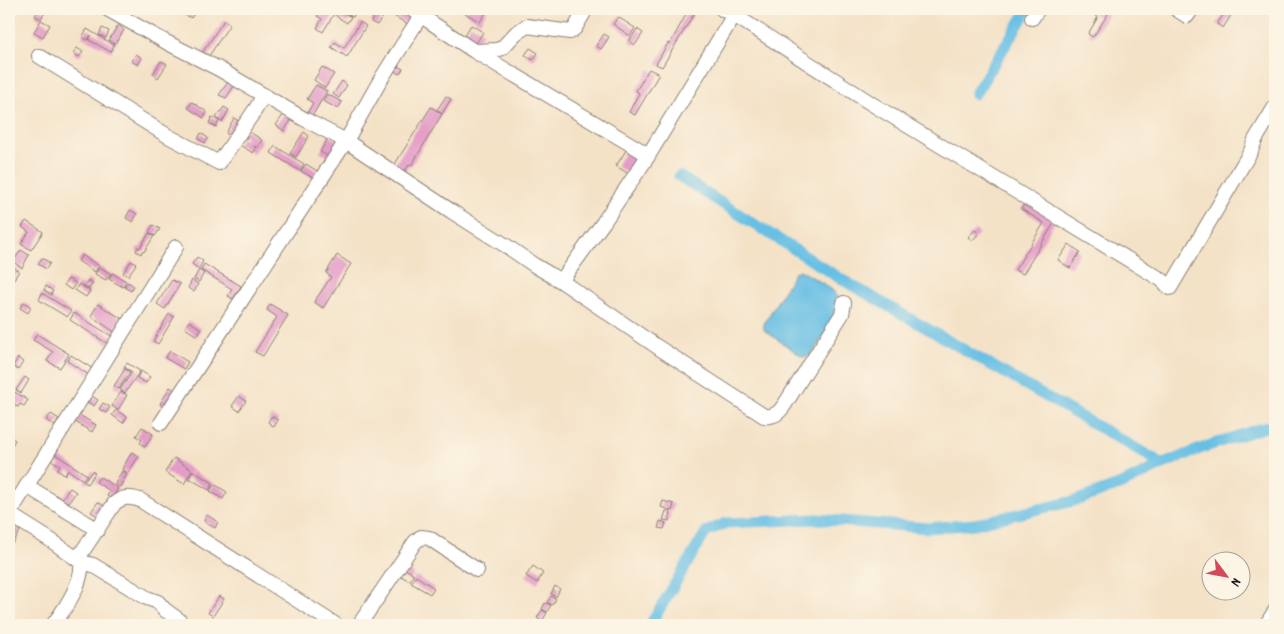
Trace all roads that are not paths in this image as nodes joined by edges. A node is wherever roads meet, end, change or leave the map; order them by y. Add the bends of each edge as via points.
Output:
1 (107, 9) edge
2 (586, 9) edge
3 (1176, 9) edge
4 (1192, 9) edge
5 (419, 11) edge
6 (731, 11) edge
7 (474, 51) junction
8 (39, 56) dead end
9 (264, 95) junction
10 (1275, 107) edge
11 (346, 141) junction
12 (648, 156) junction
13 (176, 247) dead end
14 (561, 281) junction
15 (844, 303) dead end
16 (161, 423) dead end
17 (27, 486) junction
18 (9, 514) edge
19 (98, 530) junction
20 (80, 560) junction
21 (477, 570) dead end
22 (1275, 611) edge
23 (179, 620) dead end
24 (53, 625) edge
25 (336, 625) edge
26 (359, 625) edge
27 (1266, 625) edge

1 - 9 street
2 - 7 street via 570,32 527,26 502,48
3 - 4 street via 1187,16
5 - 7 street
5 - 11 street
6 - 10 street via 872,104 1162,280 1170,288
6 - 12 street
7 - 12 street
8 - 9 street via 218,163
9 - 11 street
11 - 14 street
11 - 16 street
12 - 14 street
13 - 17 street
14 - 15 street via 764,416 779,413 842,314
17 - 18 street
17 - 19 street
18 - 20 street
19 - 20 street
19 - 25 street via 120,499 140,500
20 - 23 street via 158,602
20 - 24 street via 79,580
21 - 26 street via 429,538 421,537 414,542
22 - 27 street

